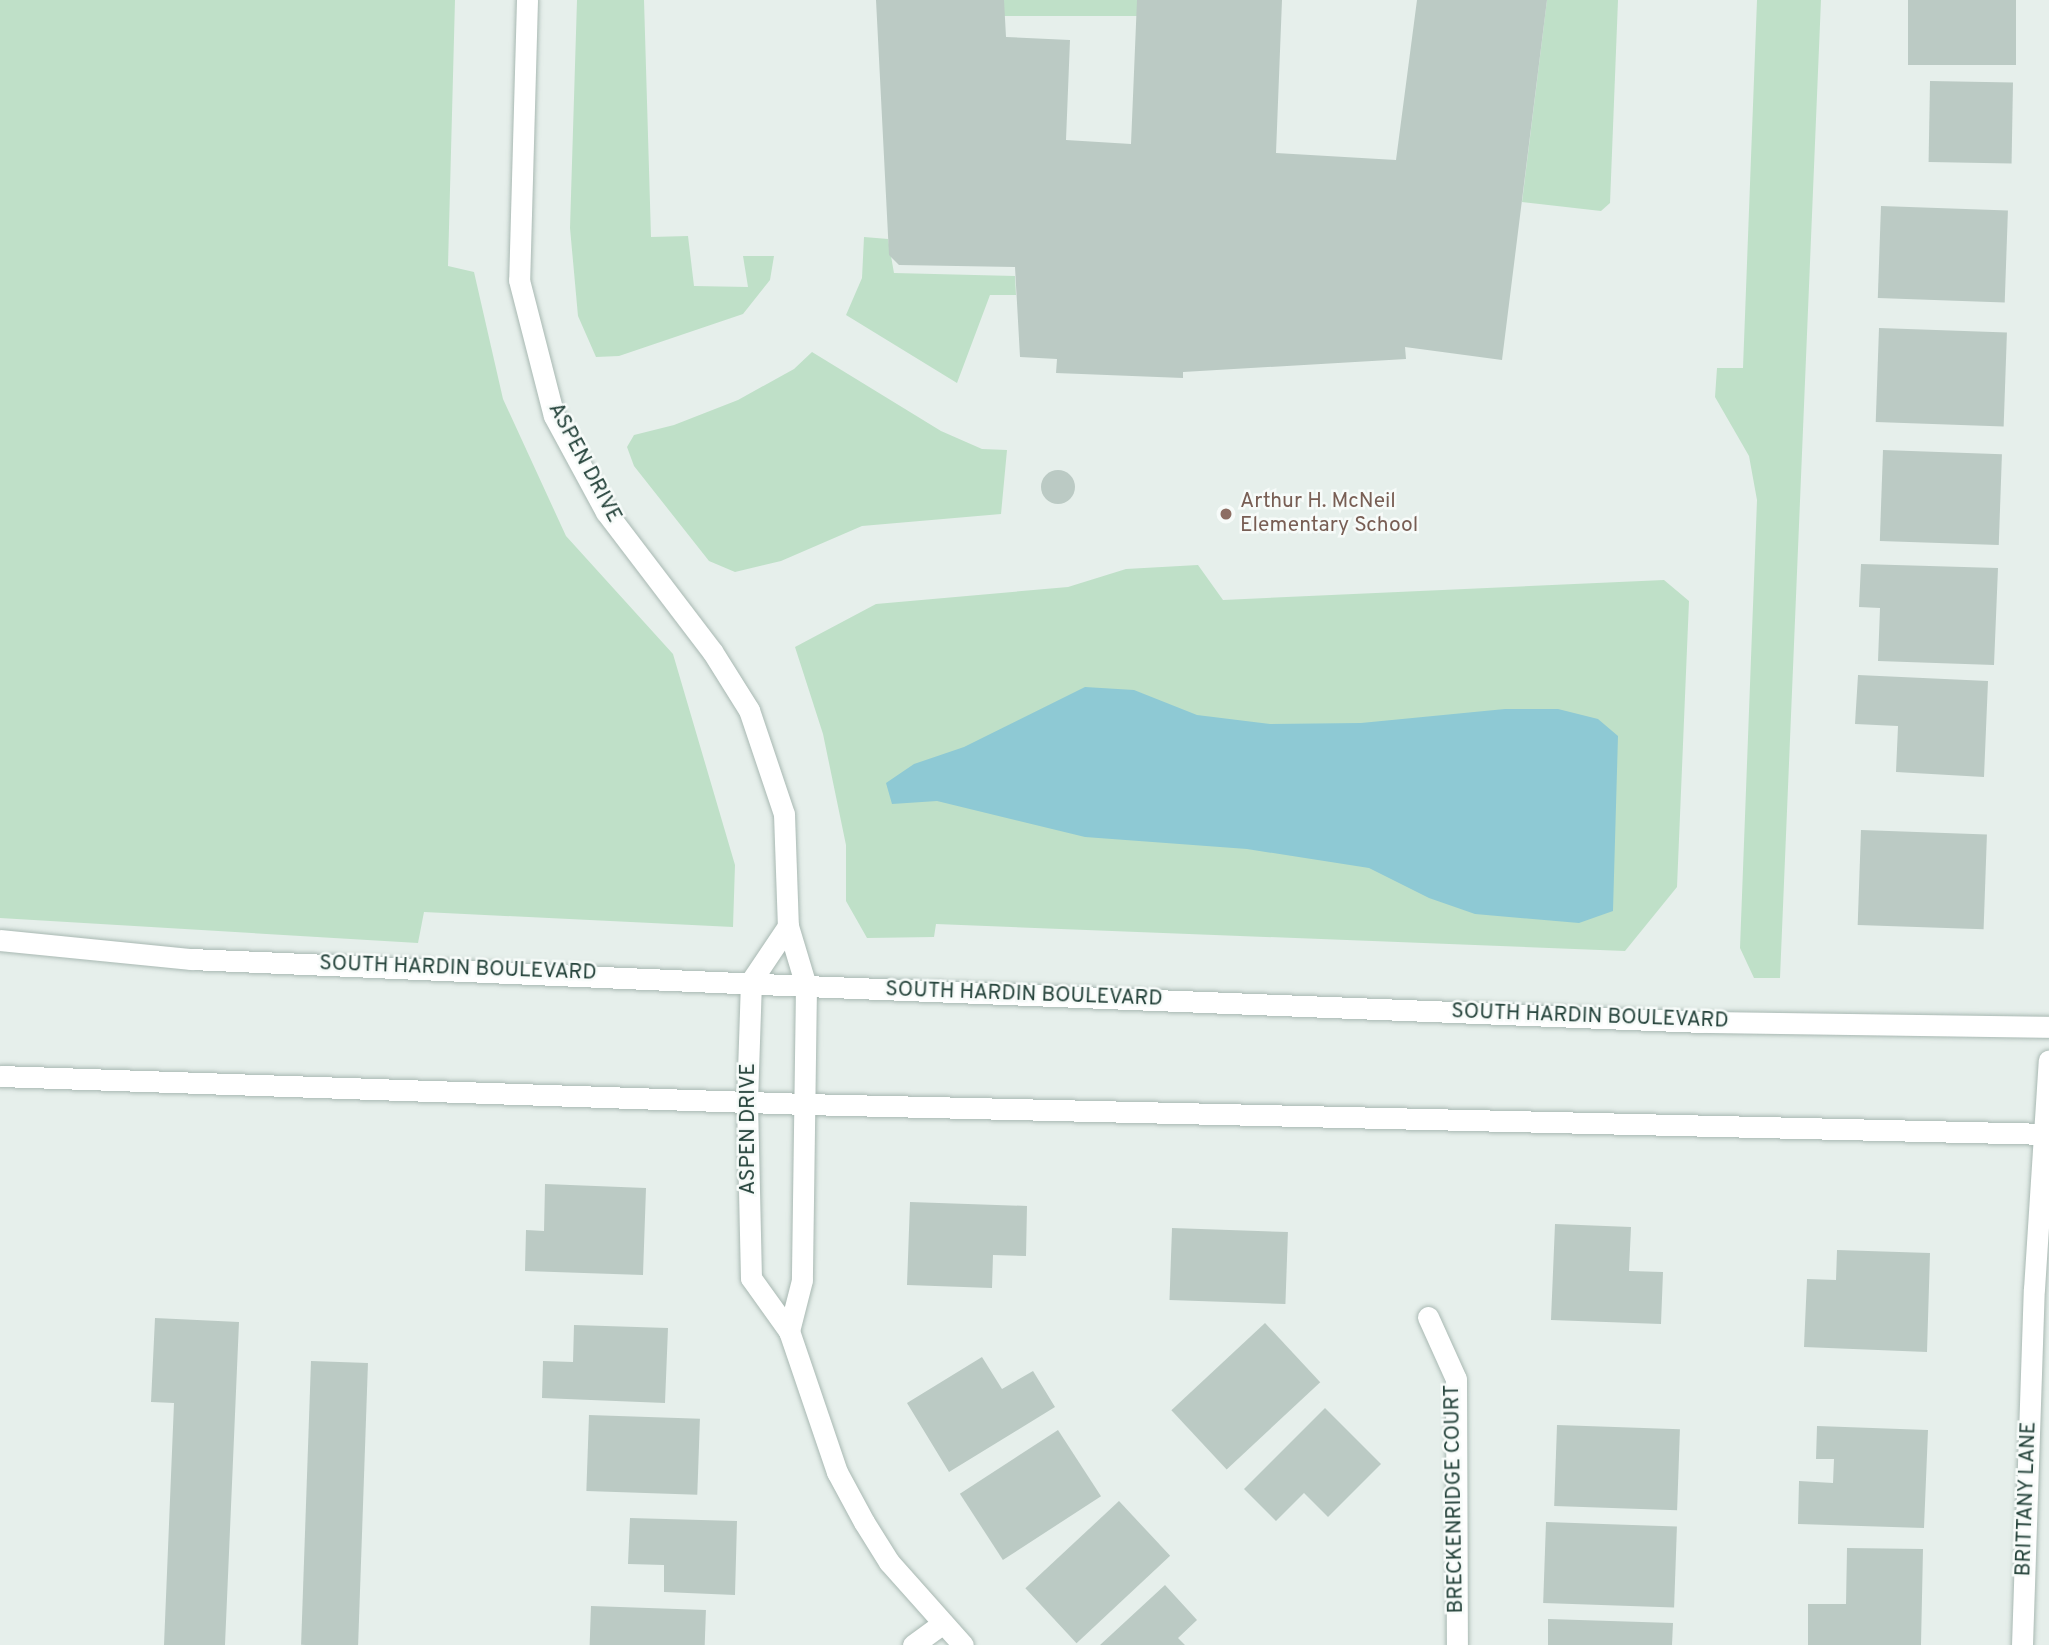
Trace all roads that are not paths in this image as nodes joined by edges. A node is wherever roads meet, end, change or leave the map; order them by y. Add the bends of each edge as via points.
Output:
1 (527, 0) edge
2 (788, 926) junction
3 (0, 940) edge
4 (751, 981) junction
5 (806, 986) junction
6 (2049, 1027) edge
7 (2049, 1060) edge
8 (0, 1076) edge
9 (747, 1102) junction
10 (804, 1104) junction
11 (2047, 1134) edge
12 (1428, 1317) dead end
13 (789, 1331) junction
14 (942, 1624) junction
15 (913, 1645) edge
16 (963, 1645) edge
17 (1457, 1645) edge
18 (2022, 1645) edge

1 - 2 main road, ASPEN DRIVE via 519,280 534,349 554,416 606,512 712,651 749,710 784,814
2 - 4 main road
2 - 5 main road, ASPEN DRIVE
3 - 4 main road, SOUTH HARDIN BOULEVARD via 191,958
4 - 5 main road, SOUTH HARDIN BOULEVARD
4 - 9 main road, ASPEN DRIVE
5 - 6 main road, SOUTH HARDIN BOULEVARD via 1703,1022
5 - 10 main road, ASPEN DRIVE
7 - 11 main road, BRITTANY LANE
8 - 9 main road
9 - 10 main road
9 - 13 main road, ASPEN DRIVE via 751,1278
10 - 11 main road
10 - 13 main road, ASPEN DRIVE via 802,1280
11 - 18 main road, BRITTANY LANE
12 - 17 main road, BRECKENRIDGE COURT via 1456,1379
13 - 14 main road, ASPEN DRIVE via 837,1472 889,1562
14 - 15 main road
14 - 16 main road, ASPEN DRIVE

